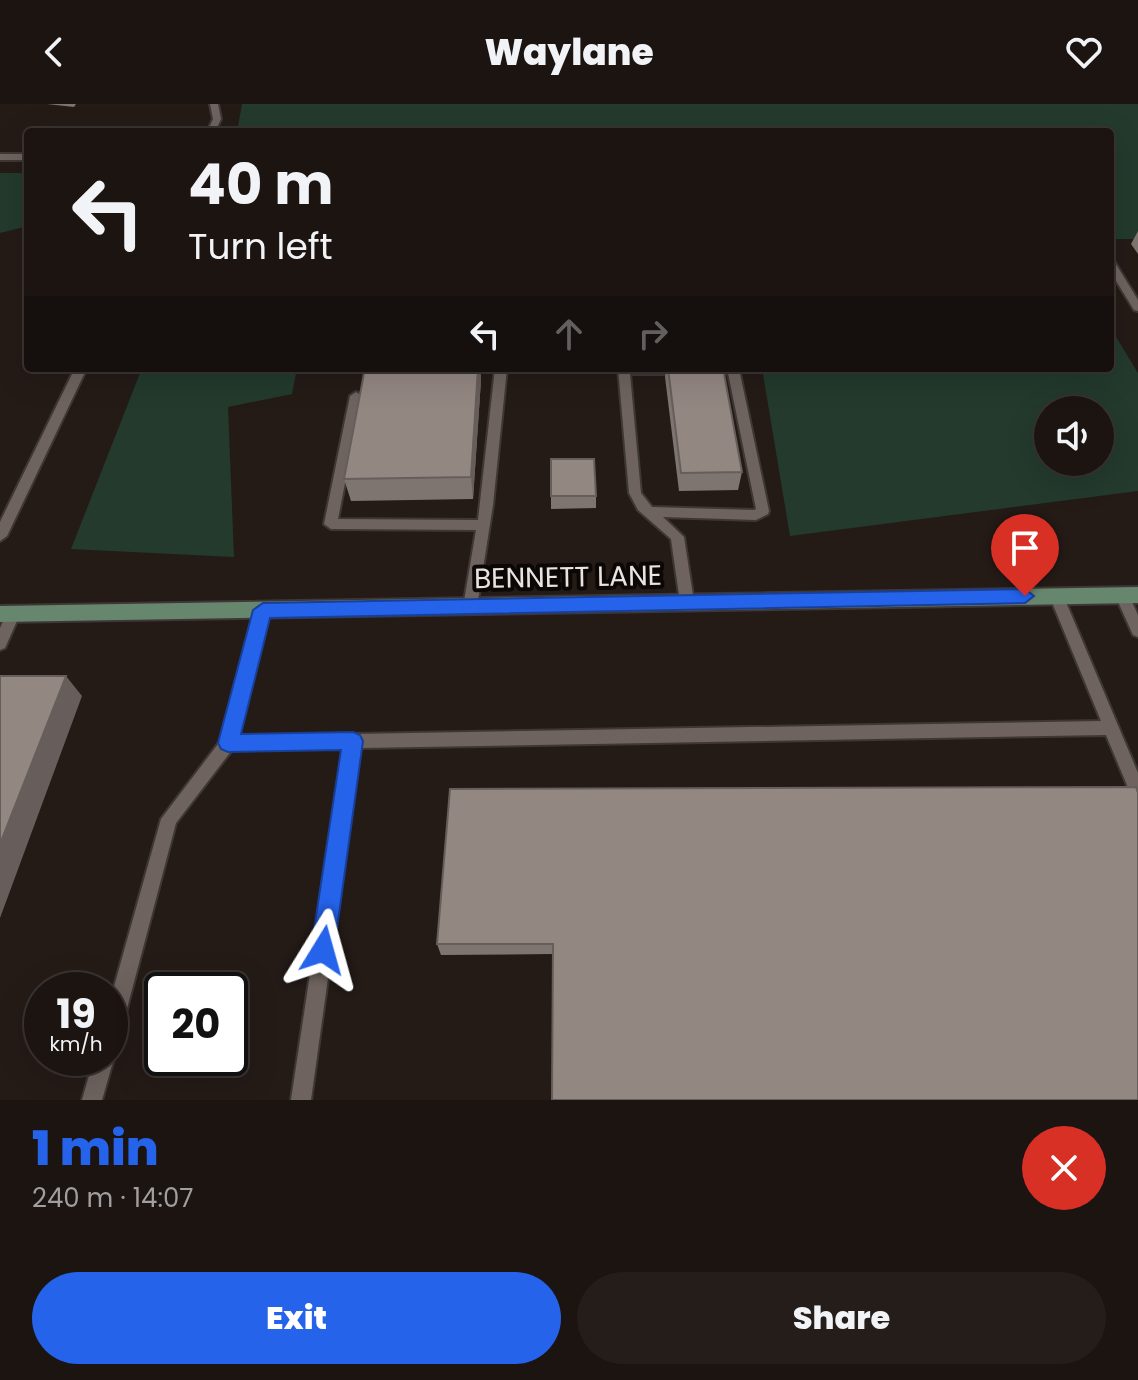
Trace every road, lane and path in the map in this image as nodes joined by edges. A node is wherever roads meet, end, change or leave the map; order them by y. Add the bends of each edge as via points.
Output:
1 (214, 104) edge
2 (213, 128) edge
3 (0, 157) edge
4 (24, 157) edge
5 (1114, 269) edge
6 (1138, 308) edge
7 (79, 372) edge
8 (501, 372) edge
9 (624, 372) edge
10 (734, 372) edge
11 (356, 396) edge
12 (650, 512) junction
13 (484, 525) junction
14 (0, 536) edge
15 (1056, 595) junction
16 (1130, 595) edge
17 (687, 602) junction
18 (470, 607) junction
19 (263, 610) junction
20 (6, 614) edge
21 (1138, 631) edge
22 (0, 644) edge
23 (1111, 728) junction
24 (353, 741) junction
25 (228, 743) junction
26 (1138, 792) edge
27 (127, 972) edge
28 (99, 1076) edge
29 (92, 1100) edge
30 (301, 1100) edge

1 - 2 lane
3 - 4 lane
5 - 6 lane
7 - 14 lane
8 - 13 lane
9 - 12 lane via 635,493
10 - 12 lane via 763,511
11 - 13 lane via 331,524
12 - 17 lane via 677,537
13 - 18 lane
15 - 16 street, BENNETT LANE
15 - 17 street, BENNETT LANE
15 - 23 lane
16 - 21 lane
17 - 18 street, BENNETT LANE
18 - 19 street, BENNETT LANE
19 - 20 street, BENNETT LANE
19 - 25 lane
20 - 22 lane
23 - 24 lane
23 - 26 lane
24 - 25 lane
24 - 30 lane
25 - 27 lane via 169,819
28 - 29 lane

